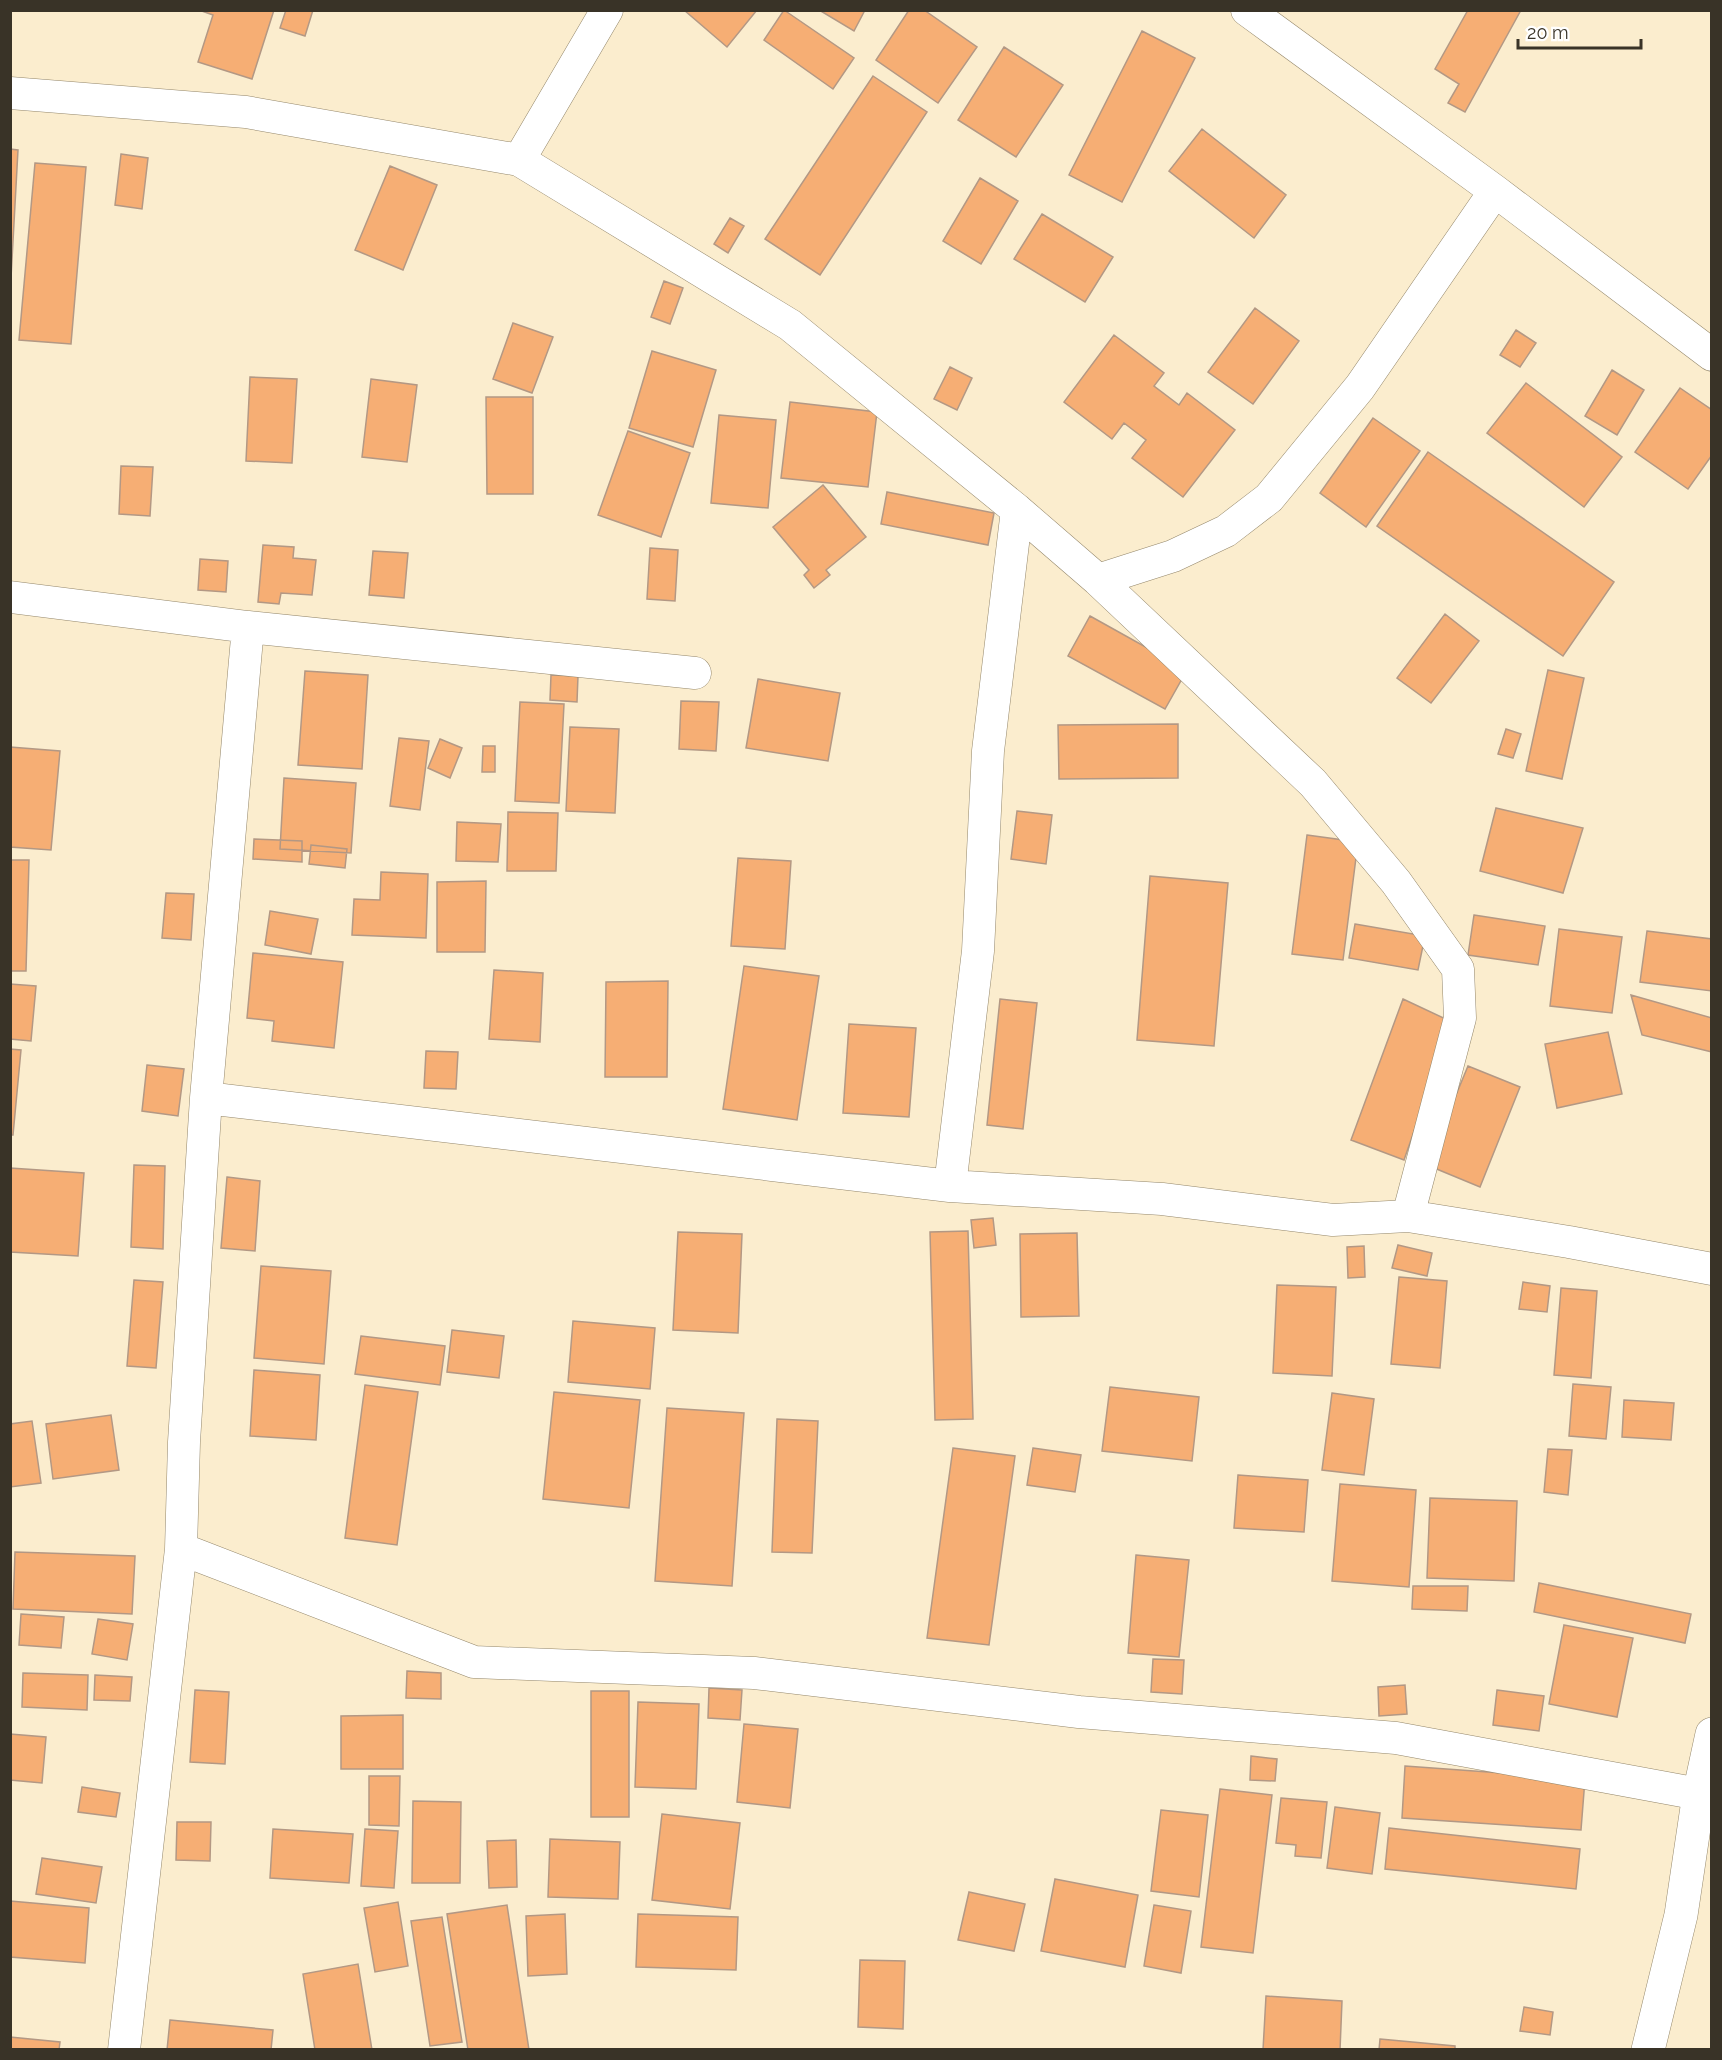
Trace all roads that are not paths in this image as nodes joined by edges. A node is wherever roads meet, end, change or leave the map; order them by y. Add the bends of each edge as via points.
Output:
1 (607, 10) edge
2 (1246, 10) edge
3 (10, 93) edge
4 (519, 160) junction
5 (1495, 191) junction
6 (1712, 355) edge
7 (1017, 510) junction
8 (1098, 580) junction
9 (10, 597) edge
10 (248, 627) junction
11 (695, 673) dead end
12 (206, 1098) junction
13 (950, 1186) junction
14 (1408, 1216) junction
15 (1712, 1269) edge
16 (181, 1549) junction
17 (1712, 1734) edge
18 (1699, 1794) junction
19 (124, 2049) edge
20 (1648, 2049) edge

1 - 4 street
2 - 5 street
3 - 4 street via 246,112
4 - 7 street via 790,325
5 - 6 street
5 - 8 street via 1360,387 1269,498 1226,531 1173,556
7 - 8 street
7 - 13 street via 988,751 978,951
8 - 14 street via 1312,783 1396,882 1458,969 1460,1018
9 - 10 street
10 - 11 street
10 - 12 street
12 - 13 street
12 - 16 street
13 - 14 street via 1162,1199 1333,1220
14 - 15 street
16 - 18 street via 474,1662 754,1673 1079,1712 1396,1738
16 - 19 street
17 - 18 street
18 - 20 street via 1681,1915

